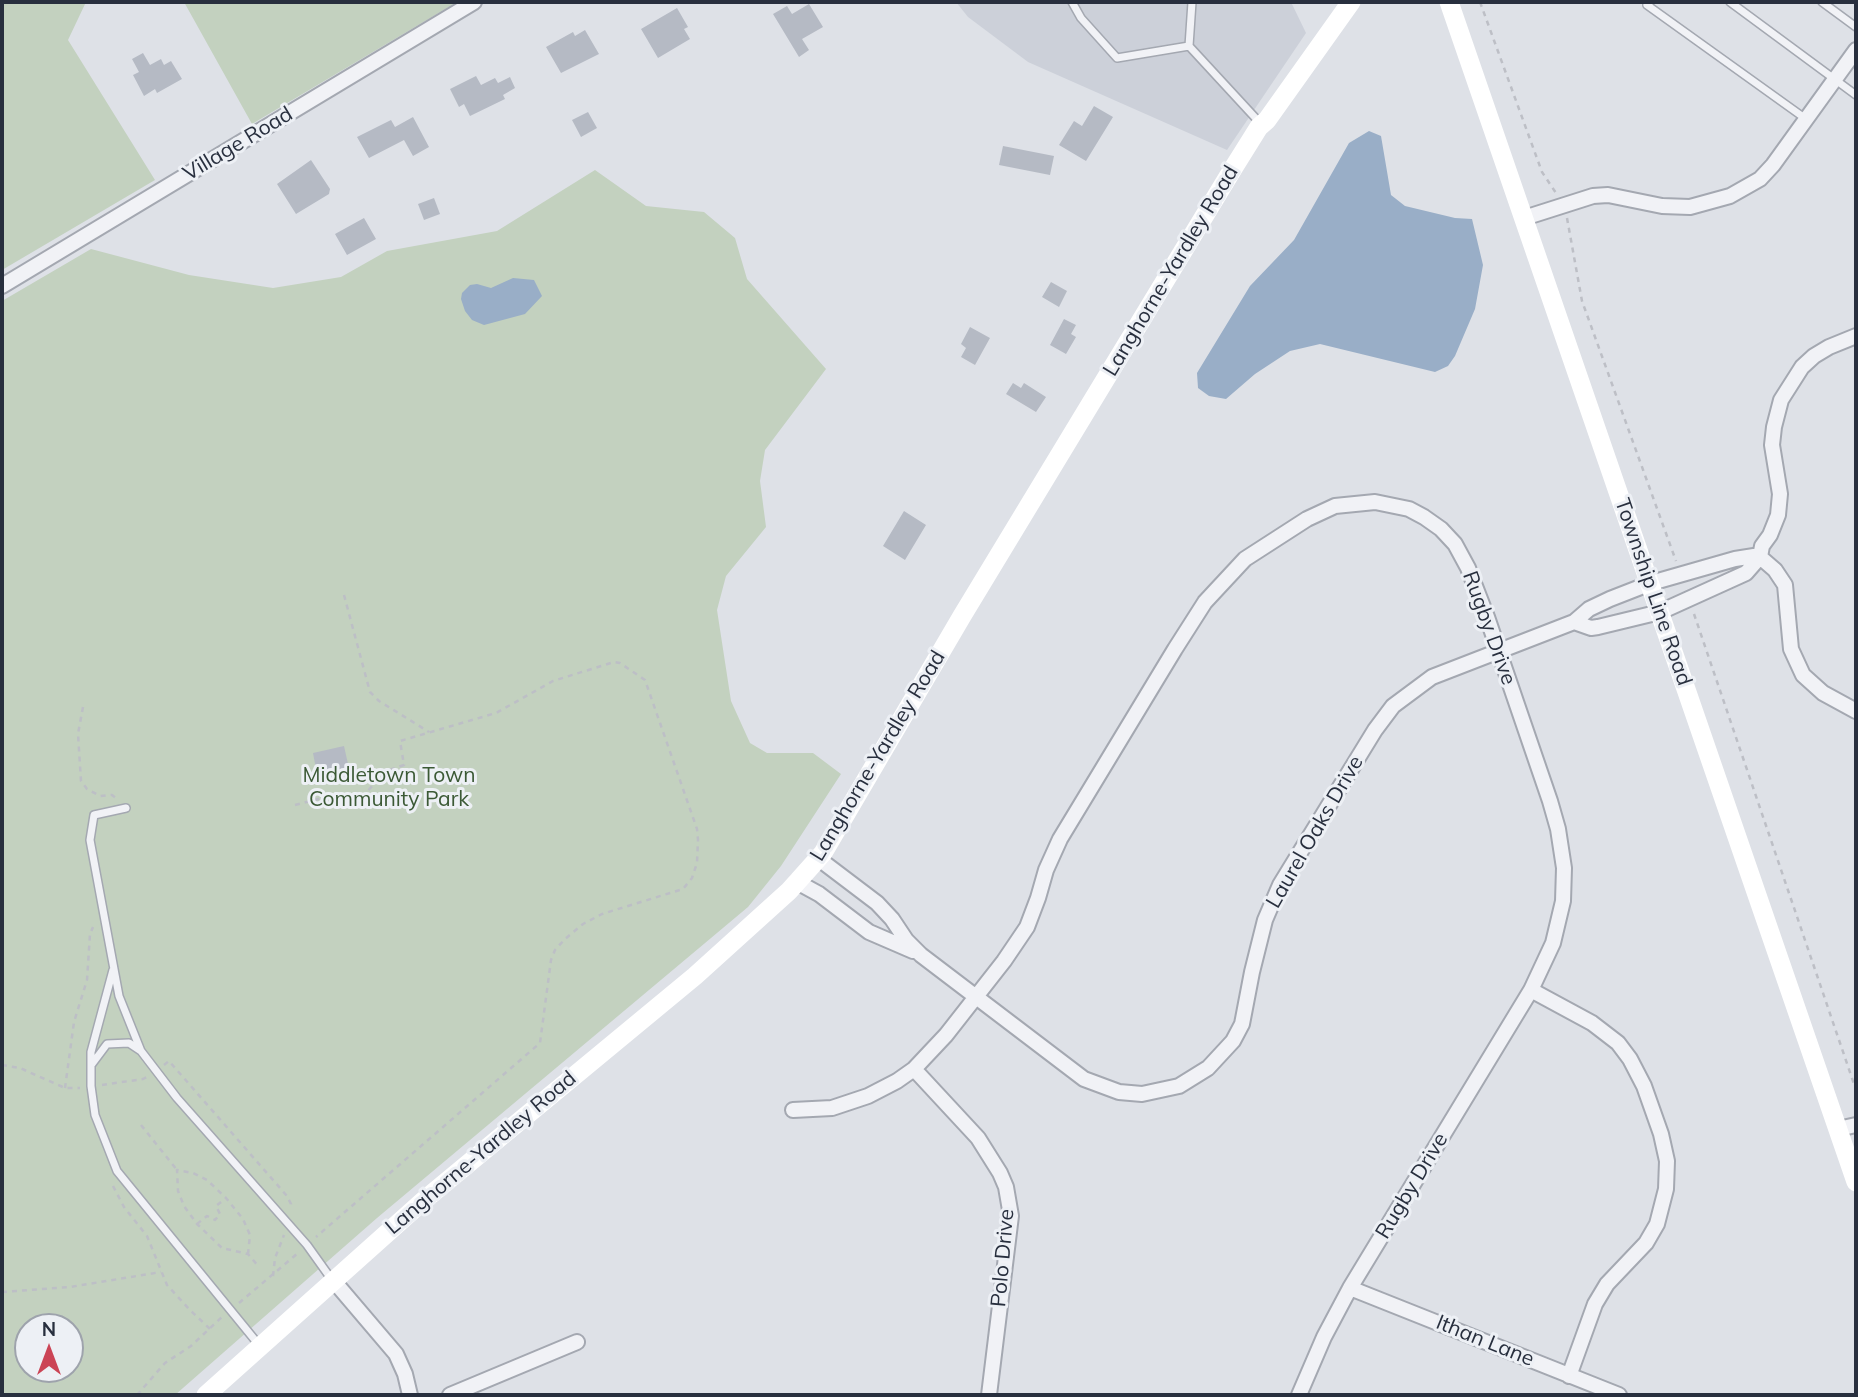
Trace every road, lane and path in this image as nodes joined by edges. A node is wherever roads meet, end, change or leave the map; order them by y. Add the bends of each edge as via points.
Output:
1 (474, 2) edge
2 (1072, 2) edge
3 (1192, 2) edge
4 (1351, 2) edge
5 (1367, 2) edge
6 (1437, 2) edge
7 (1449, 2) edge
8 (1480, 2) edge
9 (1650, 2) edge
10 (1730, 2) edge
11 (1822, 2) edge
12 (1456, 21) junction
13 (1856, 27) edge
14 (1324, 38) junction
15 (1189, 46) junction
16 (1856, 50) edge
17 (1835, 79) junction
18 (1856, 95) edge
19 (1806, 120) junction
20 (1261, 125) junction
21 (1563, 204) junction
22 (1524, 218) junction
23 (2, 286) edge
24 (1856, 336) edge
25 (1760, 557) junction
26 (1680, 575) junction
27 (1651, 583) junction
28 (344, 596) dead end
29 (1689, 599) junction
30 (1660, 612) junction
31 (1574, 622) junction
32 (1499, 651) junction
33 (83, 707) dead end
34 (1856, 711) edge
35 (429, 732) junction
36 (295, 805) dead end
37 (126, 808) joint
38 (819, 859) junction
39 (797, 882) junction
40 (103, 908) junction
41 (921, 955) junction
42 (114, 966) junction
43 (1531, 990) junction
44 (975, 997) junction
45 (141, 1051) junction
46 (92, 1064) junction
47 (914, 1069) junction
48 (65, 1088) dead end
49 (1856, 1090) edge
50 (793, 1110) dead end
51 (141, 1125) dead end
52 (1847, 1127) edge
53 (1852, 1156) edge
54 (177, 1170) junction
55 (1856, 1182) edge
56 (226, 1198) junction
57 (197, 1224) junction
58 (307, 1245) junction
59 (248, 1254) junction
60 (259, 1267) dead end
61 (162, 1272) dead end
62 (333, 1280) junction
63 (1350, 1288) junction
64 (2, 1292) edge
65 (230, 1309) junction
66 (577, 1342) dead end
67 (261, 1347) junction
68 (1569, 1376) junction
69 (137, 1395) edge
70 (206, 1395) edge
71 (410, 1395) edge
72 (450, 1395) edge
73 (989, 1395) edge
74 (1299, 1395) edge
75 (1619, 1395) edge

1 - 23 street, Village Road
2 - 15 lane via 1080,18 1117,58
3 - 15 lane
4 - 14 main road, Langhorne-Yardley Road
5 - 14 main road
6 - 12 main road
7 - 12 main road, Township Line Road
8 - 21 path via 1542,172
9 - 19 lane via 1647,5
10 - 17 lane
11 - 13 lane
12 - 22 main road, Township Line Road
14 - 20 main road, Langhorne-Yardley Road
15 - 20 lane
16 - 17 street
17 - 18 lane
17 - 19 street
19 - 21 street via 1760,178 1730,196 1690,207 1608,195
20 - 38 main road, Langhorne-Yardley Road
21 - 22 street
21 - 26 path via 1582,301
22 - 27 main road, Township Line Road
24 - 25 street via 1814,355 1781,400 1772,444 1780,494
25 - 26 street, Laurel Oaks Drive via 1735,559
25 - 29 street, Laurel Oaks Drive via 1746,573
25 - 34 street via 1785,585 1791,649 1803,675 1823,693
26 - 27 street, Laurel Oaks Drive
27 - 30 main road, Township Line Road
27 - 31 street, Laurel Oaks Drive via 1589,609
28 - 35 path via 370,692
29 - 30 street, Laurel Oaks Drive
29 - 49 path
30 - 31 street, Laurel Oaks Drive via 1591,628
30 - 52 main road, Township Line Road
31 - 32 street, Laurel Oaks Drive
32 - 43 street, Rugby Drive via 1550,801 1563,868 1559,924
32 - 44 street, Laurel Oaks Drive via 1432,677 1393,706 1374,730 1280,885 1265,920 1237,1033 1220,1057 1193,1079 1143,1094 1100,1086 1060,1062
32 - 44 street, Rugby Drive via 1455,544 1409,509 1375,502 1335,506 1268,542 1245,559 1205,602 1060,839 1027,926
33 - 37 path via 78,734 80,781 100,796 112,794
35 - 36 path via 400,741 404,765 386,771 363,796 348,804 323,798
35 - 58 path via 496,713 571,674 620,663 645,680 697,829 697,863 683,889 602,914 565,939 551,960 540,1043
37 - 40 lane via 94,815 90,840
38 - 39 main road, Langhorne-Yardley Road
38 - 41 street, Laurel Oaks Drive via 877,903
39 - 41 street, Laurel Oaks Drive via 869,932
39 - 62 main road, Langhorne-Yardley Road via 695,976
40 - 42 lane
40 - 48 path via 90,934 87,980 74,1022
41 - 44 street, Laurel Oaks Drive
42 - 45 lane via 118,996
42 - 46 lane via 96,1028
43 - 63 street, Rugby Drive
43 - 68 street via 1592,1023 1618,1043 1644,1086 1667,1161 1657,1224 1595,1304
44 - 47 street, Rugby Drive
45 - 46 lane via 129,1044 107,1044
45 - 58 lane
46 - 65 lane via 95,1115 117,1171
47 - 50 street, Rugby Drive via 853,1102
47 - 73 street, Polo Drive via 978,1138 1006,1187 1011,1216
51 - 54 path
52 - 53 main road, Township Line Road
53 - 55 main road, Township Line Road
54 - 56 path via 207,1180
54 - 57 path via 178,1191
56 - 57 path via 216,1206 220,1214 215,1220 207,1216
56 - 59 path via 250,1235
57 - 59 path via 222,1248
58 - 62 lane
58 - 65 path
59 - 60 path
61 - 64 path
62 - 67 main road, Langhorne-Yardley Road
62 - 71 street via 396,1354
63 - 68 street, Ithan Lane
63 - 74 street, Rugby Drive
65 - 67 lane
65 - 69 path via 191,1346 165,1363
66 - 72 street
67 - 70 main road, Langhorne-Yardley Road
68 - 75 street, Ithan Lane

